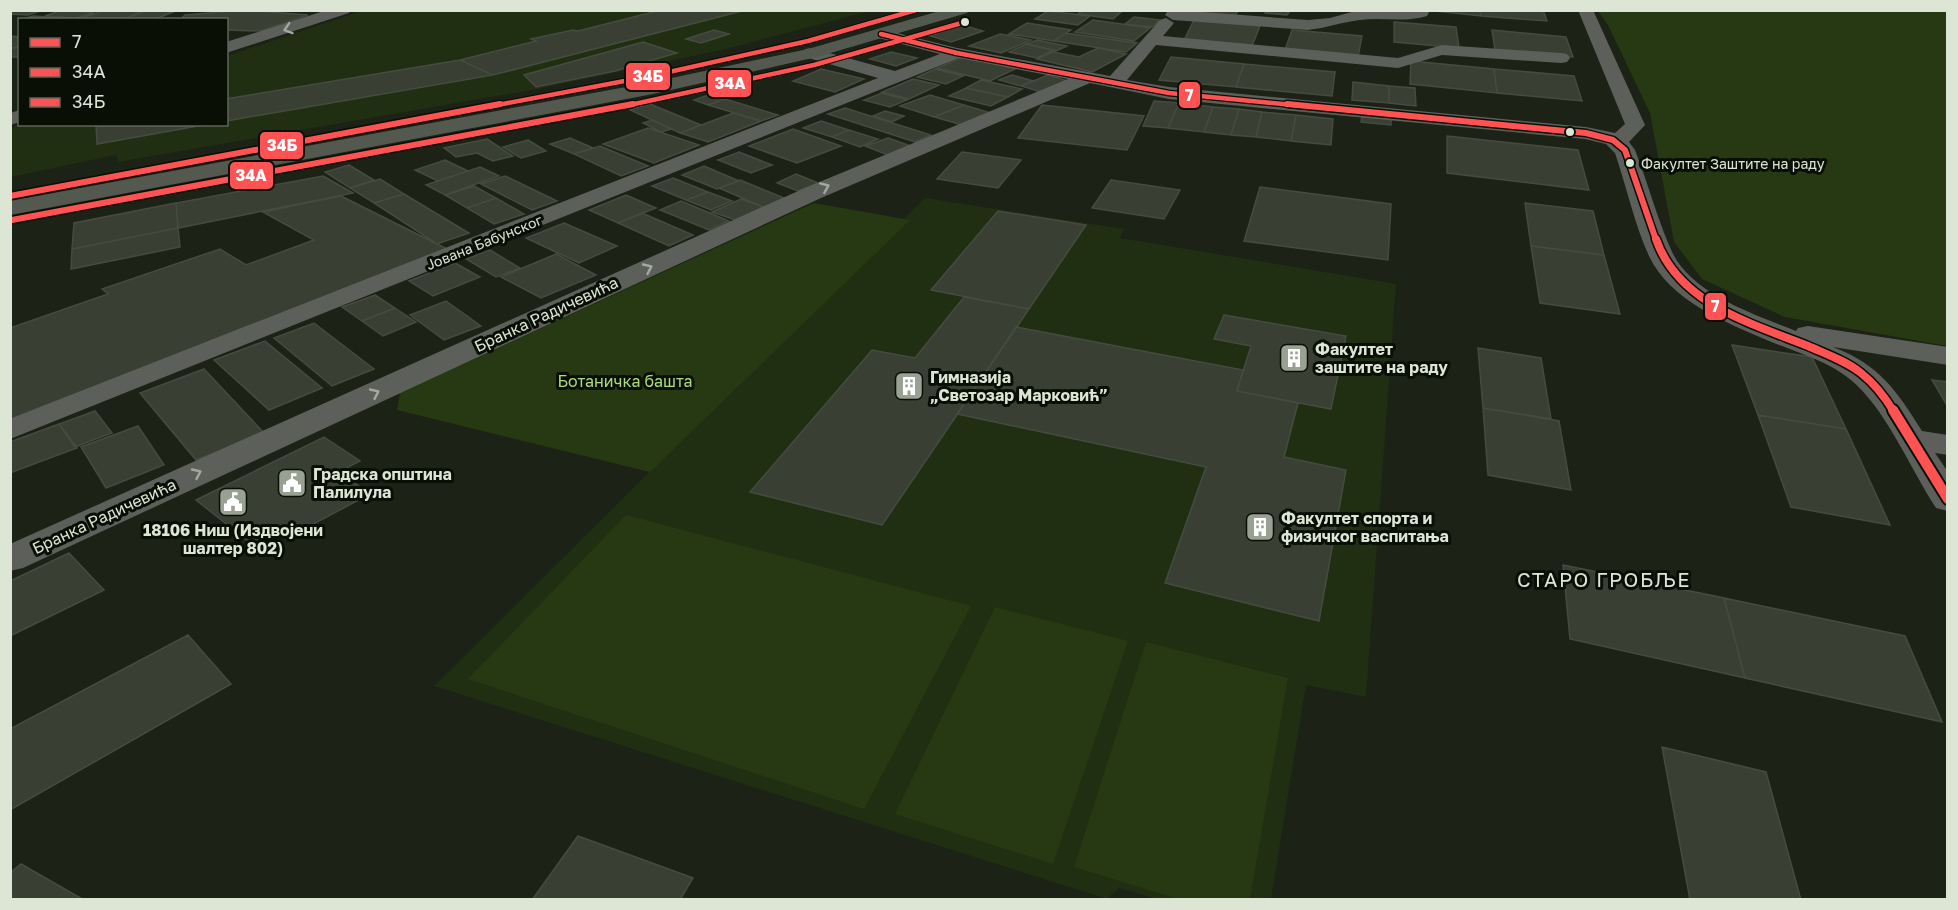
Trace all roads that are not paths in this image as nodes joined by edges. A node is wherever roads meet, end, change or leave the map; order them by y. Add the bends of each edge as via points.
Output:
1 (344, 10) edge
2 (962, 10) edge
3 (1422, 10) edge
4 (1585, 10) edge
5 (1175, 13) edge
6 (1361, 13) edge
7 (881, 34) junction
8 (1151, 40) junction
9 (228, 47) edge
10 (811, 53) junction
11 (957, 53) junction
12 (1561, 58) dead end
13 (898, 78) junction
14 (1085, 79) junction
15 (1114, 83) junction
16 (1613, 140) junction
17 (10, 208) edge
18 (1756, 326) junction
19 (1947, 356) edge
20 (10, 430) edge
21 (1912, 439) junction
22 (1947, 445) edge
23 (1947, 500) edge
24 (10, 559) edge

1 -> 9 street
2 - 7 street
3 - 6 street via 1415,15
4 - 16 street via 1635,125 1622,138
5 - 6 street via 1308,25
5 - 8 street
7 - 10 street
7 - 11 street
8 - 12 street via 1398,63 1414,60 1424,52 1442,50
8 - 15 street
10 - 13 street
10 - 17 street via 590,100
11 - 13 street, Јована Бабунског
11 - 14 street
13 - 20 street, Јована Бабунског
14 - 15 street
24 -> 14 street, Бранка Радичевића via 813,193
15 - 16 street via 1169,93 1586,133
16 - 18 street via 1625,150 1670,270 1703,299
18 - 19 street
18 - 21 street via 1830,355 1860,372 1883,394
21 - 22 street
21 - 23 street

